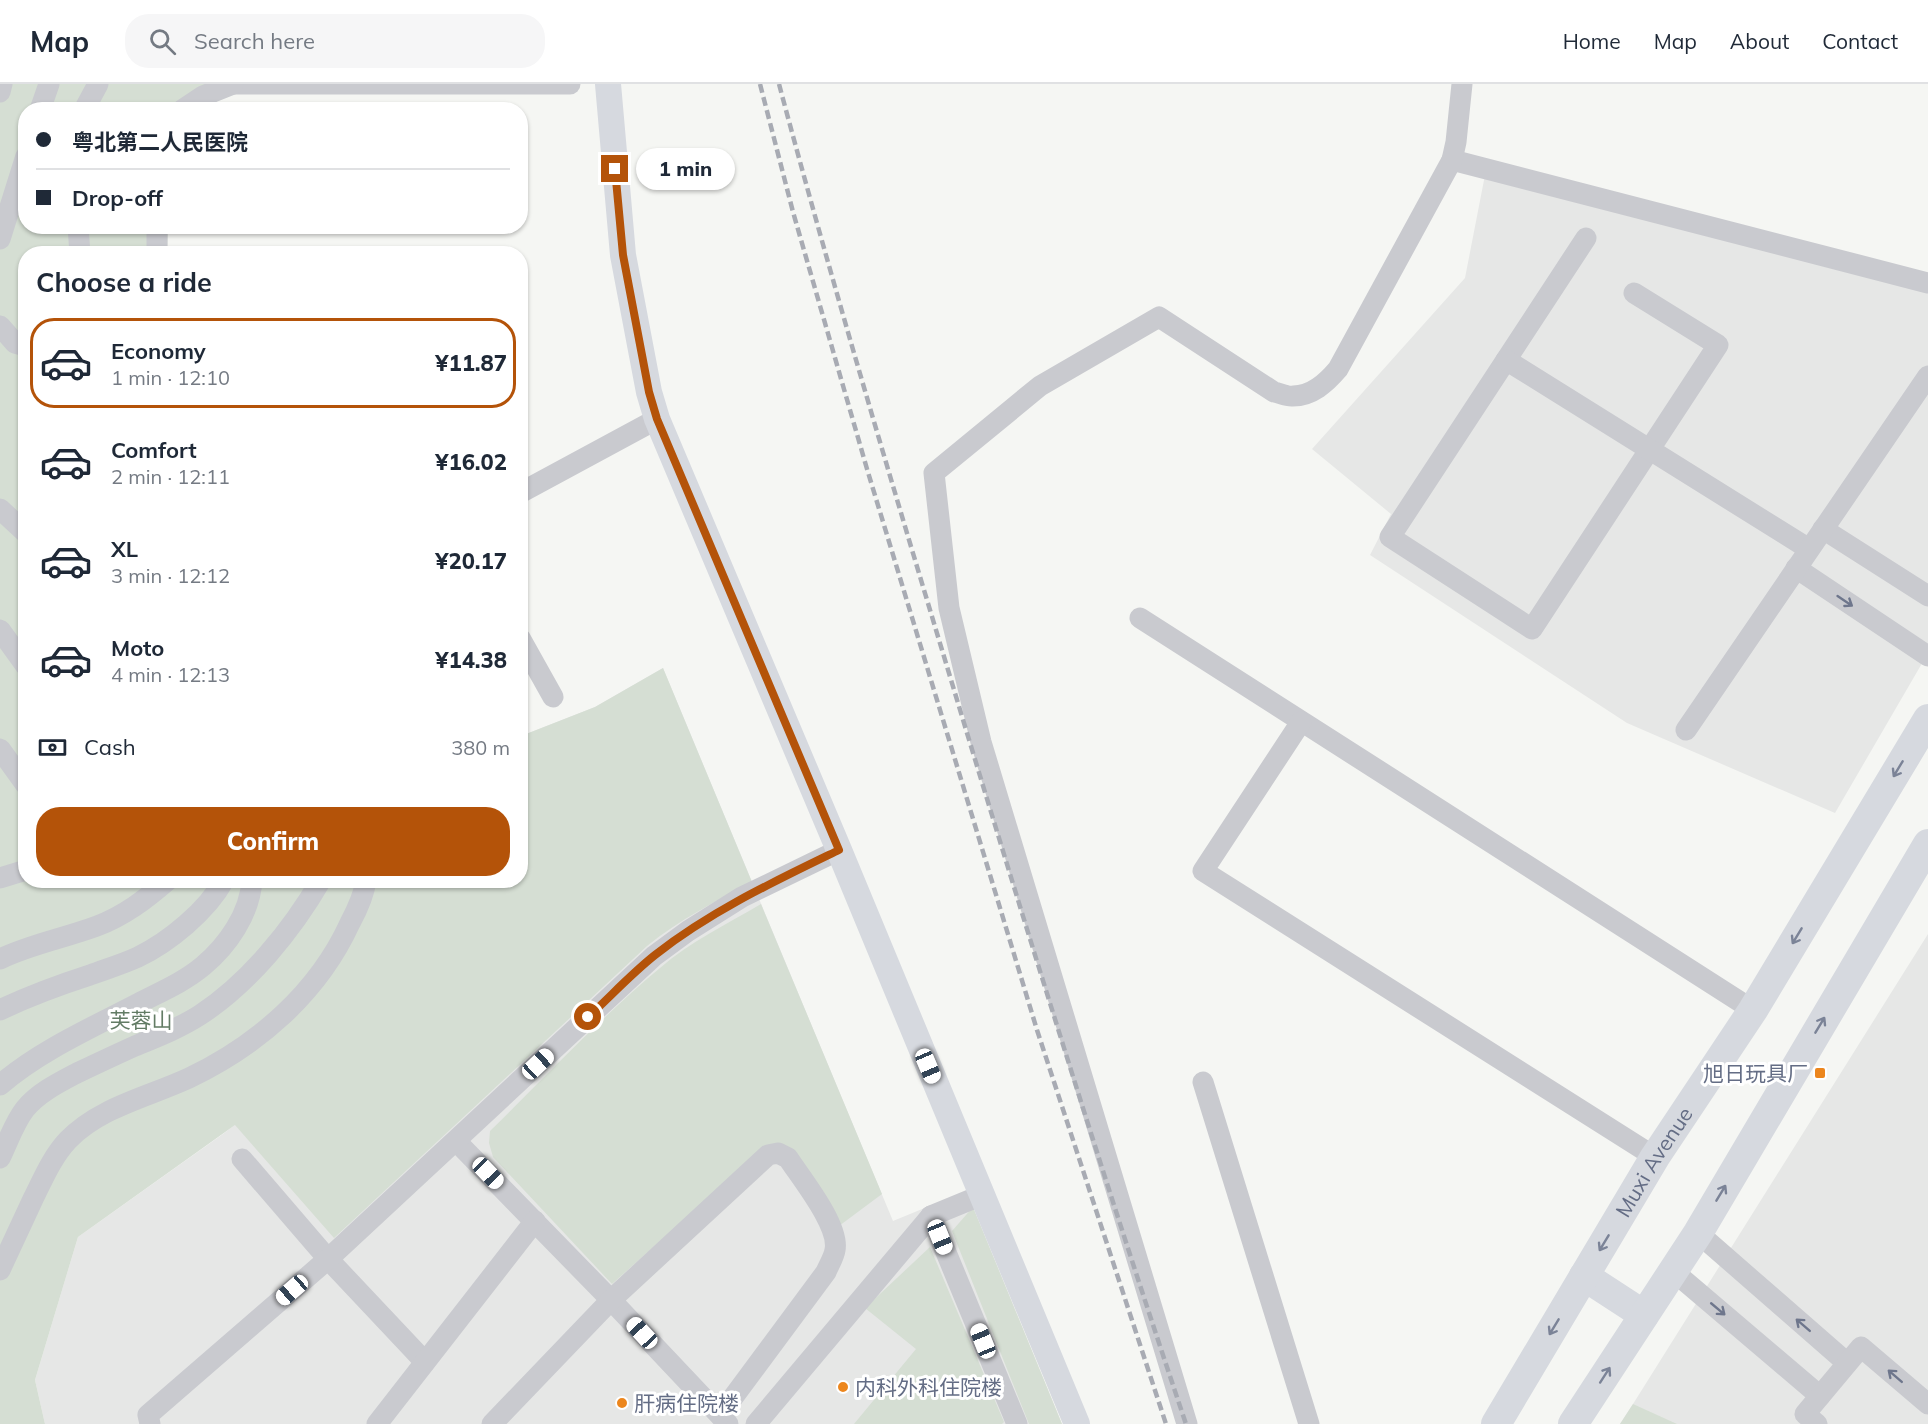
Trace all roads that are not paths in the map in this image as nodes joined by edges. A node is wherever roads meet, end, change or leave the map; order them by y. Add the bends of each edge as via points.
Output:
1 (3, 84) edge
2 (49, 84) edge
3 (98, 84) edge
4 (233, 84) edge
5 (570, 84) edge
6 (608, 84) edge
7 (1462, 84) edge
8 (0, 92) edge
9 (43, 102) edge
10 (88, 102) edge
11 (194, 102) edge
12 (1452, 159) junction
13 (18, 182) edge
14 (1586, 238) dead end
15 (0, 239) edge
16 (1928, 283) edge
17 (1634, 293) dead end
18 (0, 326) edge
19 (18, 344) edge
20 (1506, 360) junction
21 (1928, 376) edge
22 (657, 419) junction
23 (1650, 450) junction
24 (528, 489) edge
25 (0, 509) edge
26 (18, 526) edge
27 (1823, 530) junction
28 (1809, 549) junction
29 (1796, 568) junction
30 (1928, 596) edge
31 (1140, 618) dead end
32 (0, 630) edge
33 (528, 652) edge
34 (18, 655) edge
35 (1928, 656) edge
36 (553, 697) dead end
37 (1928, 719) edge
38 (1302, 722) junction
39 (1686, 730) dead end
40 (0, 749) edge
41 (18, 774) edge
42 (1928, 844) edge
43 (839, 850) junction
44 (18, 872) edge
45 (0, 878) edge
46 (158, 888) edge
47 (216, 888) edge
48 (250, 888) edge
49 (316, 888) edge
50 (364, 888) edge
51 (0, 959) edge
52 (0, 1010) edge
53 (1753, 1010) junction
54 (1203, 1082) dead end
55 (0, 1085) edge
56 (456, 1141) junction
57 (1655, 1157) junction
58 (0, 1158) edge
59 (242, 1159) dead end
60 (982, 1195) junction
61 (931, 1216) junction
62 (535, 1221) junction
63 (1698, 1233) junction
64 (328, 1259) junction
65 (0, 1270) edge
66 (1673, 1271) junction
67 (1584, 1276) junction
68 (611, 1300) junction
69 (1644, 1315) junction
70 (424, 1362) junction
71 (1847, 1364) junction
72 (1820, 1396) junction
73 (1928, 1404) edge
74 (724, 1420) edge
75 (150, 1424) edge
76 (377, 1424) edge
77 (492, 1424) edge
78 (756, 1424) edge
79 (1017, 1424) edge
80 (1077, 1424) edge
81 (1187, 1424) edge
82 (1309, 1424) edge
83 (1496, 1424) edge
84 (1573, 1424) edge
85 (1817, 1424) edge

1 - 8 street
2 - 9 street
3 - 10 street
4 - 5 street
4 - 11 street
6 - 22 main road via 623,255
7 - 12 street
12 - 16 street
12 - 81 street via 1338,369 1325,384 1292,397 1274,392 1159,317 1040,386 934,473 949,608 981,742
13 - 15 street
14 - 20 street
17 - 23 street via 1718,345
18 - 19 street
20 - 23 street
20 - 23 street via 1390,537 1532,629
21 - 27 street
22 - 24 street
22 - 43 main road
23 - 28 street
25 - 26 street
27 - 28 street
27 - 30 street
28 - 29 street
29 -> 35 street
29 - 39 street
31 - 38 street
32 - 34 street
33 - 36 street
37 -> 53 highway, Muxi Avenue
38 - 53 street
38 - 57 street via 1203,871
40 - 41 street
63 -> 42 highway
43 - 56 street via 742,897 654,956
43 - 60 main road
44 - 45 street
46 - 51 street via 125,913 98,926
47 - 52 street via 186,924 139,957
48 - 55 street via 238,924 222,949 201,968 64,1043
49 - 58 street via 248,977 225,997 190,1021 67,1078 39,1096 24,1110
50 - 65 street via 344,936 322,973 264,1032 188,1078 107,1112 68,1141 49,1166
53 - 57 highway, Muxi Avenue
54 - 82 street
56 - 62 street
56 - 64 street
57 -> 67 highway, Muxi Avenue
59 - 64 street
60 - 61 street
60 - 80 main road
61 - 78 street
61 - 79 street
62 - 68 street
62 - 70 street
63 - 66 highway
71 -> 63 street
64 - 70 street
64 - 75 street via 148,1415
66 - 69 highway
66 -> 72 street
67 - 69 highway
67 -> 83 highway, Muxi Avenue
68 - 74 street
68 - 74 street via 768,1155 778,1153 788,1158 830,1223 835,1250 826,1272
68 - 77 street
84 -> 69 highway
70 - 76 street
71 - 72 street
73 -> 71 street via 1861,1347
72 - 85 street via 1805,1414

